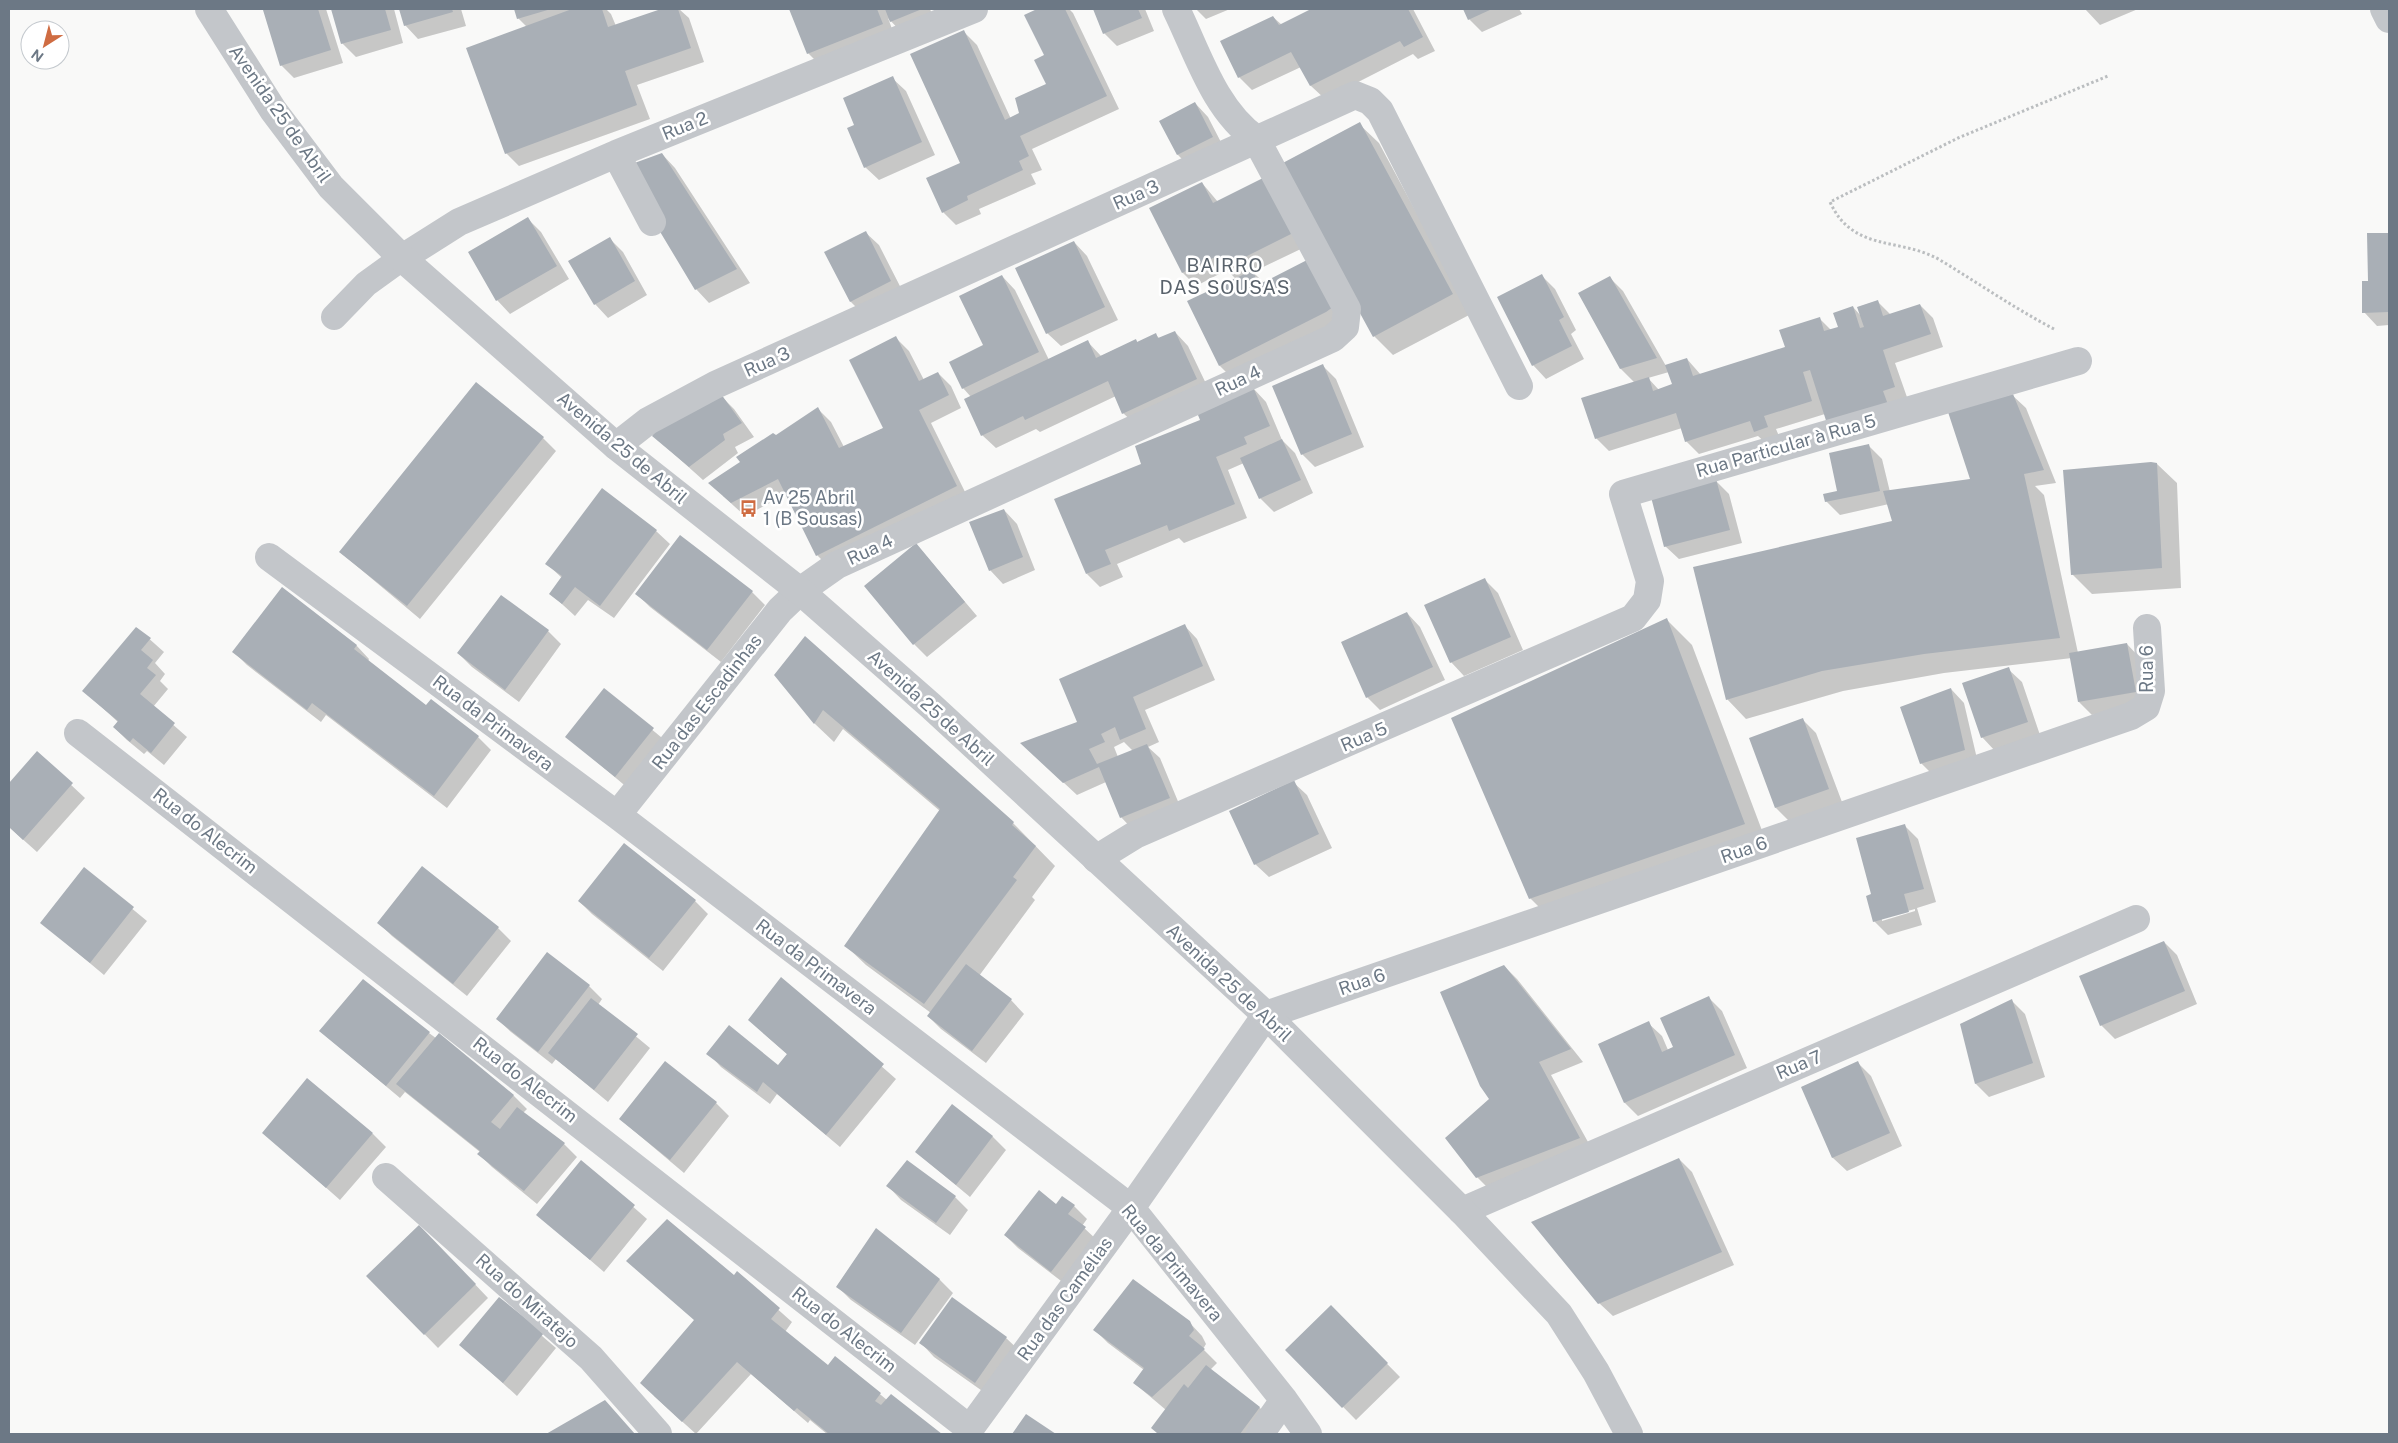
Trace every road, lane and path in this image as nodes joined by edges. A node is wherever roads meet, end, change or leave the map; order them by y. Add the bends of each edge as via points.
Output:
1 (209, 9) edge
2 (974, 9) edge
3 (1176, 9) edge
4 (2384, 9) edge
5 (2389, 19) edge
6 (2108, 76) dead end
7 (1256, 139) junction
8 (616, 154) junction
9 (652, 222) dead end
10 (402, 258) junction
11 (334, 317) dead end
12 (2078, 361) joint
13 (1519, 386) dead end
14 (616, 446) junction
15 (269, 557) dead end
16 (800, 591) junction
17 (1633, 618) joint
18 (2146, 628) dead end
19 (78, 733) dead end
20 (617, 815) junction
21 (1096, 859) junction
22 (2136, 919) dead end
23 (1266, 1015) junction
24 (386, 1176) dead end
25 (1131, 1208) junction
26 (1462, 1211) junction
27 (1284, 1400) junction
28 (968, 1432) edge
29 (658, 1434) edge
30 (1260, 1434) edge
31 (1308, 1434) edge
32 (1629, 1434) edge

1 - 10 street, Avenida 25 de Abril via 273,110 331,187
2 - 8 street, Rua 2
3 - 7 street, Rua 4 via 1222,104 1239,127
4 - 5 street
6 - 12 path via 1958,138 1830,202 1838,218 1870,240 1938,259 2014,308 2062,334 2080,339
7 - 13 street, Rua 3 via 1355,95 1370,101 1380,112
7 - 14 street, Rua 3 via 715,385 648,421
7 - 16 street, Rua 4 via 1347,310 1345,326 1324,342 836,566
8 - 9 street
8 - 10 street, Rua 2 via 459,222
10 - 11 lane via 366,284
10 - 14 street, Avenida 25 de Abril
12 - 17 street, Rua Particular à Rua 5 via 1623,494 1650,581 1647,600
14 - 16 street, Avenida 25 de Abril
15 - 20 street, Rua da Primavera
16 - 20 street, Rua das Escadinhas via 774,618
16 - 21 street, Avenida 25 de Abril via 931,706
17 - 21 street, Rua 5 via 1135,836
18 - 23 street, Rua 6 via 2151,691 2146,707 2131,716
19 - 28 street, Rua do Alecrim
20 - 25 street, Rua da Primavera
21 - 23 street, Avenida 25 de Abril
22 - 26 street, Rua 7
23 - 25 street, Rua das Camélias
23 - 26 street, Avenida 25 de Abril
24 - 29 street, Rua do Miratejo via 591,1358
25 - 27 street, Rua da Primavera
25 - 28 street, Rua das Camélias
26 - 32 street, Avenida 25 de Abril via 1559,1314 1596,1372
27 - 30 street
27 - 31 street, Rua da Primavera

